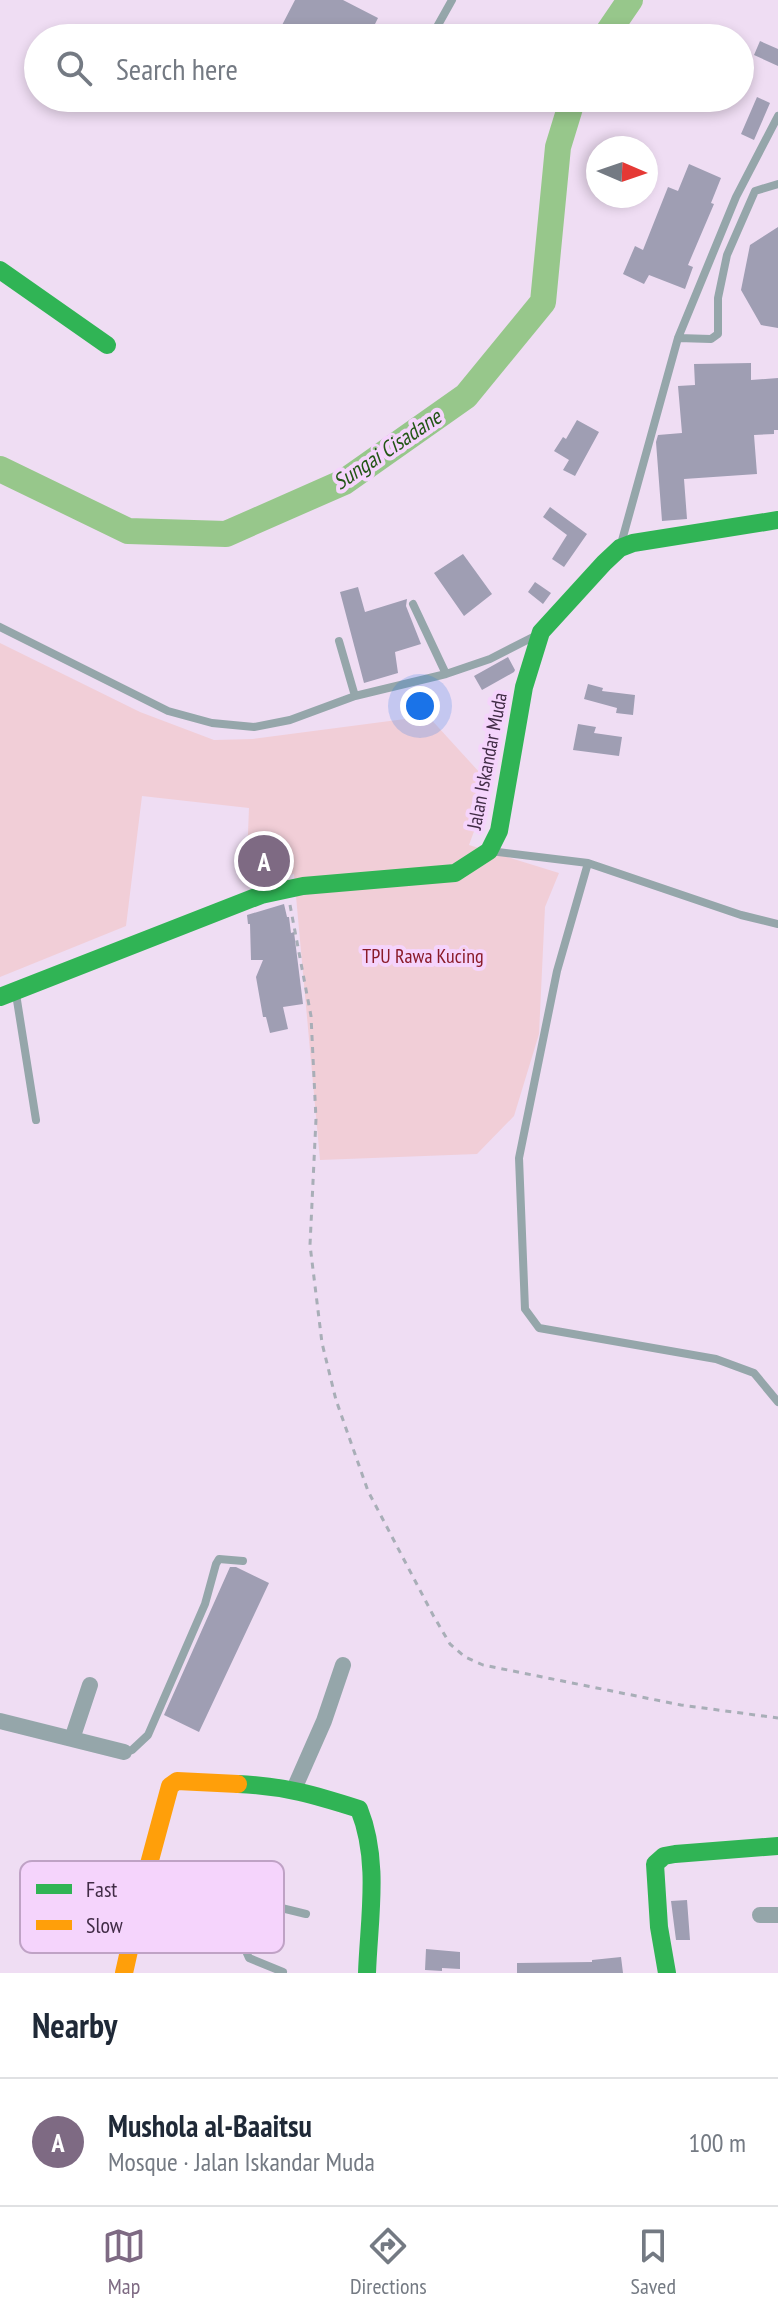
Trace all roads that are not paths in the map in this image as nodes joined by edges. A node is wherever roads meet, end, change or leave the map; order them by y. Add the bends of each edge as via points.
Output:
1 (452, 0) edge
2 (439, 24) edge
3 (778, 116) edge
4 (778, 184) edge
5 (0, 270) edge
6 (678, 338) junction
7 (107, 345) dead end
8 (778, 520) edge
9 (620, 548) junction
10 (413, 604) dead end
11 (0, 627) edge
12 (541, 632) junction
13 (339, 641) dead end
14 (446, 674) junction
15 (355, 696) junction
16 (489, 851) junction
17 (588, 863) junction
18 (778, 924) edge
19 (8, 994) edge
20 (36, 1120) dead end
21 (778, 1402) edge
22 (243, 1561) dead end
23 (343, 1665) dead end
24 (90, 1685) dead end
25 (0, 1721) edge
26 (72, 1739) junction
27 (124, 1752) joint
28 (294, 1789) junction
29 (778, 1846) edge
30 (150, 1861) edge
31 (284, 1909) edge
32 (306, 1914) dead end
33 (760, 1915) dead end
34 (778, 1915) edge
35 (129, 1953) edge
36 (247, 1953) edge
37 (283, 1972) edge
38 (124, 1973) edge
39 (367, 1973) edge
40 (667, 1973) edge

1 - 2 lane
3 - 6 lane via 736,197
4 - 6 lane via 755,191 727,255 718,298 718,334 711,339
5 - 7 street
6 - 9 lane
8 - 9 street
9 - 12 street, Jalan Iskandar Muda
10 - 14 lane
11 - 15 lane via 168,711 212,723 254,727
12 - 14 lane via 490,659
12 - 16 street, Jalan Iskandar Muda via 524,687 499,831
13 - 15 lane
14 - 15 lane
16 - 17 lane
16 - 19 street, Jalan Iskandar Muda via 455,873 303,886 261,895
17 - 18 lane
17 - 21 lane via 557,971 519,1158 525,1309 539,1328 716,1359 754,1373
19 - 20 lane
22 - 27 lane via 219,1559 148,1735
23 - 28 street
24 - 26 street
25 - 26 street
26 - 27 street
28 - 30 street via 177,1781 170,1786
28 - 39 street via 359,1809 366,1822
29 - 40 street via 675,1854 655,1864
31 - 32 lane
33 - 34 street
35 - 38 street
36 - 37 lane

